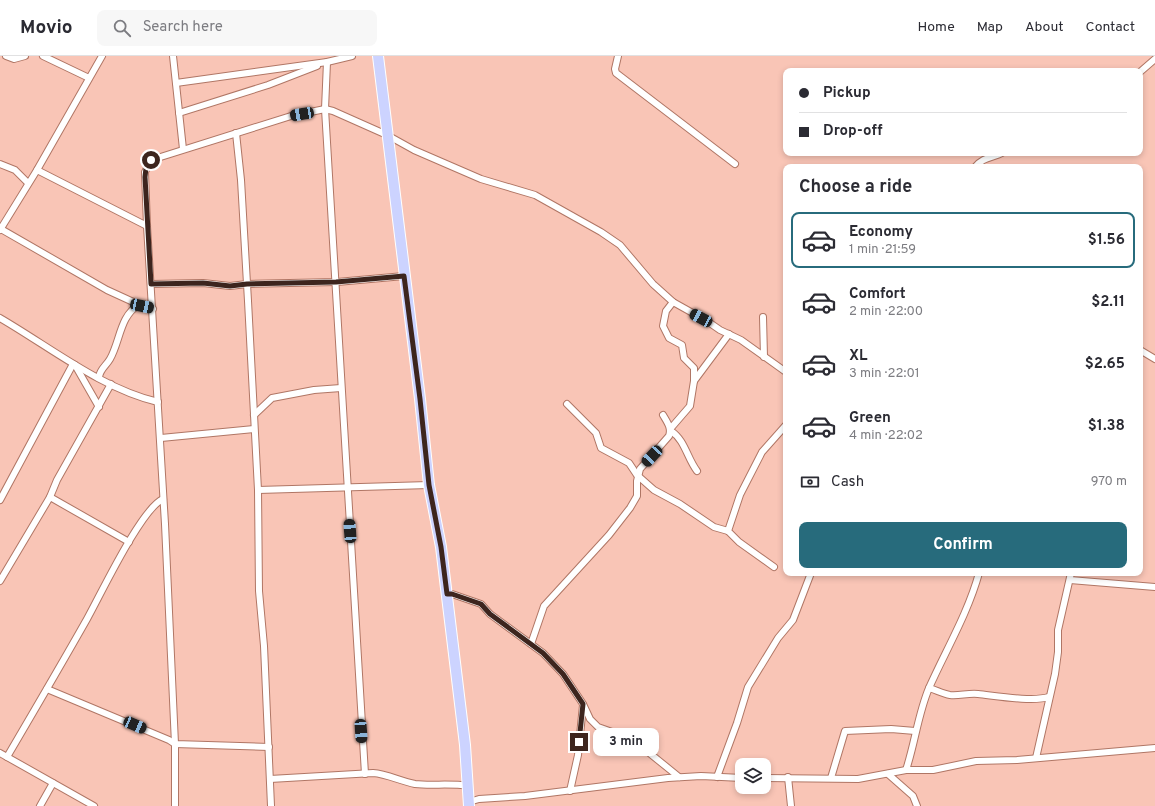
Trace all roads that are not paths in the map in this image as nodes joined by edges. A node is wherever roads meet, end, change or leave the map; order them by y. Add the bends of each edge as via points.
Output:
1 (6, 56) edge
2 (25, 56) edge
3 (43, 56) edge
4 (102, 56) edge
5 (173, 56) edge
6 (352, 56) edge
7 (378, 56) edge
8 (618, 56) edge
9 (1155, 59) edge
10 (327, 63) junction
11 (1143, 69) edge
12 (89, 78) junction
13 (176, 83) junction
14 (325, 109) junction
15 (179, 113) junction
16 (236, 133) junction
17 (387, 135) junction
18 (183, 149) junction
19 (995, 156) edge
20 (0, 164) edge
21 (735, 164) dead end
22 (978, 164) edge
23 (37, 170) junction
24 (28, 183) junction
25 (147, 226) junction
26 (0, 229) edge
27 (404, 276) junction
28 (336, 282) junction
29 (151, 284) junction
30 (247, 284) junction
31 (673, 302) junction
32 (139, 305) junction
33 (153, 309) junction
34 (763, 317) dead end
35 (0, 318) edge
36 (729, 334) junction
37 (1143, 352) edge
38 (764, 357) junction
39 (1155, 359) edge
40 (74, 364) junction
41 (783, 370) edge
42 (99, 377) junction
43 (694, 381) junction
44 (111, 384) junction
45 (341, 388) junction
46 (158, 402) junction
47 (567, 404) dead end
48 (99, 407) junction
49 (254, 415) junction
50 (663, 415) dead end
51 (783, 428) edge
52 (254, 429) junction
53 (671, 430) junction
54 (161, 438) junction
55 (697, 471) dead end
56 (638, 475) junction
57 (429, 485) junction
58 (347, 488) junction
59 (258, 490) junction
60 (50, 497) junction
61 (163, 499) junction
62 (0, 500) edge
63 (728, 531) junction
64 (129, 542) junction
65 (774, 566) dead end
66 (810, 576) edge
67 (978, 576) edge
68 (1071, 576) edge
69 (1070, 580) junction
70 (0, 581) edge
71 (1155, 587) edge
72 (447, 594) junction
73 (531, 644) junction
74 (929, 688) junction
75 (47, 690) junction
76 (1049, 697) junction
77 (583, 704) junction
78 (915, 731) junction
79 (175, 744) junction
80 (269, 747) junction
81 (1155, 748) edge
82 (0, 753) edge
83 (7, 757) junction
84 (1036, 758) junction
85 (906, 770) junction
86 (364, 774) junction
87 (888, 774) junction
88 (679, 777) junction
89 (717, 777) junction
90 (788, 777) junction
91 (735, 778) edge
92 (771, 778) edge
93 (830, 778) junction
94 (270, 779) junction
95 (53, 783) junction
96 (468, 786) junction
97 (570, 791) junction
98 (469, 804) edge
99 (40, 806) edge
100 (94, 806) edge
101 (175, 806) edge
102 (271, 806) edge
103 (791, 806) edge
104 (917, 806) edge

1 - 2 street via 14,59
3 - 12 street
4 - 12 street
5 - 13 street
6 - 10 street
7 - 17 main road
8 - 21 street via 616,73
9 - 11 street
10 - 13 street
10 - 14 street
10 - 15 street via 236,96
12 - 23 street
13 - 15 street
14 - 16 street via 291,116
14 - 17 street
14 - 28 street
15 - 18 street
16 - 18 street
16 - 30 street
17 - 27 main road
17 - 31 street via 414,150 481,179 535,195 601,232 620,245 653,284
18 - 25 street via 156,157 148,163 145,177
19 - 22 street via 983,158
20 - 24 street via 15,170
23 - 24 street
23 - 25 street
24 - 26 street
25 - 29 street
26 - 32 street via 106,290
27 - 28 street
27 - 57 main road
28 - 30 street
28 - 45 street
29 - 30 street
29 - 33 street
30 - 49 street
31 - 36 street
31 - 43 street via 666,311 662,326 669,338 682,345 684,358 694,368
32 - 33 street
32 - 42 street via 133,308 121,329 111,358 100,371
33 - 46 street
34 - 38 street
35 - 40 street
36 - 38 street
36 - 43 street
37 - 39 street
38 - 41 street
40 - 42 street
40 - 48 street
40 - 62 street
42 - 44 street
43 - 53 street via 690,406
44 - 46 street via 137,397
44 - 48 street
45 - 49 street via 272,398
45 - 58 street
46 - 54 street
47 - 56 street via 596,433 601,448 629,463
48 - 60 street via 56,480
49 - 52 street
50 - 53 street
51 - 63 street via 762,452 740,495
52 - 54 street
52 - 59 street
53 - 55 street via 681,441
53 - 56 street via 669,436 642,466
54 - 61 street
56 - 63 street via 654,490 714,527
56 - 73 street via 637,499 606,539 550,598 541,613
57 - 58 street
57 - 72 main road
58 - 59 street
58 - 86 street
59 - 80 street via 259,591
60 - 64 street
60 - 70 street
61 - 64 street via 156,502 147,513
61 - 79 street
63 - 65 street via 739,542
64 - 75 street
66 - 89 street via 795,616 778,638 748,687
67 - 74 street via 950,647
68 - 69 street
69 - 71 street
69 - 76 street via 1058,630 1056,666
72 - 73 street via 481,604 490,614
72 - 96 main road
73 - 77 street via 563,674
74 - 76 street via 948,695 977,694 1001,698 1040,699
74 - 78 street
75 - 79 street via 122,719
75 - 83 street
76 - 84 street
77 - 88 street via 590,719 598,727 632,739
77 - 97 street via 578,755
78 - 85 street via 914,745
78 - 93 street via 845,731
79 - 80 street
79 - 101 street
80 - 94 street
81 - 84 street
82 - 83 street
83 - 95 street
84 - 85 street via 976,762 933,770
85 - 87 street
86 - 94 street
86 - 96 street via 382,773 397,780 417,784
87 - 93 street via 858,779
87 - 104 street via 913,796
88 - 89 street
88 - 97 street
89 - 91 street
90 - 92 street
90 - 93 street
90 - 103 street
94 - 102 street
95 - 99 street
95 - 100 street
96 - 98 main road
97 - 98 street via 479,799

